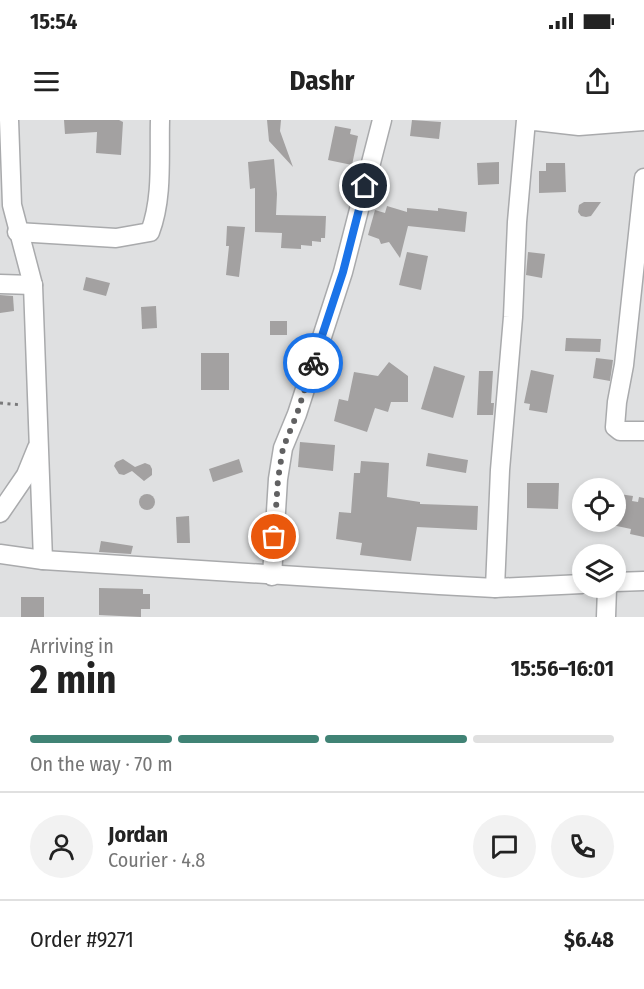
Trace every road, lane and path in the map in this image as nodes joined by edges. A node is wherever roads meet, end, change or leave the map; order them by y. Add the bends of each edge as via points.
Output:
1 (9, 120) edge
2 (160, 120) edge
3 (382, 120) edge
4 (644, 120) edge
5 (644, 178) edge
6 (17, 232) junction
7 (0, 284) edge
8 (33, 285) junction
9 (644, 431) edge
10 (40, 441) junction
11 (0, 513) edge
12 (0, 554) edge
13 (43, 561) junction
14 (272, 576) junction
15 (644, 581) edge
16 (626, 582) edge
17 (572, 584) edge
18 (495, 588) junction
19 (607, 598) edge
20 (606, 617) edge

1 - 6 street
2 - 6 street via 159,186 156,218 150,232 116,238
3 - 14 street via 343,272 283,448
4 - 18 street via 579,126 526,120
5 - 9 street via 615,427 620,431
6 - 8 street
7 - 8 street
8 - 10 street
10 - 11 street via 26,475
10 - 13 street
12 - 13 street
13 - 14 street
14 - 18 street
15 - 16 street
17 - 18 street
19 - 20 street

